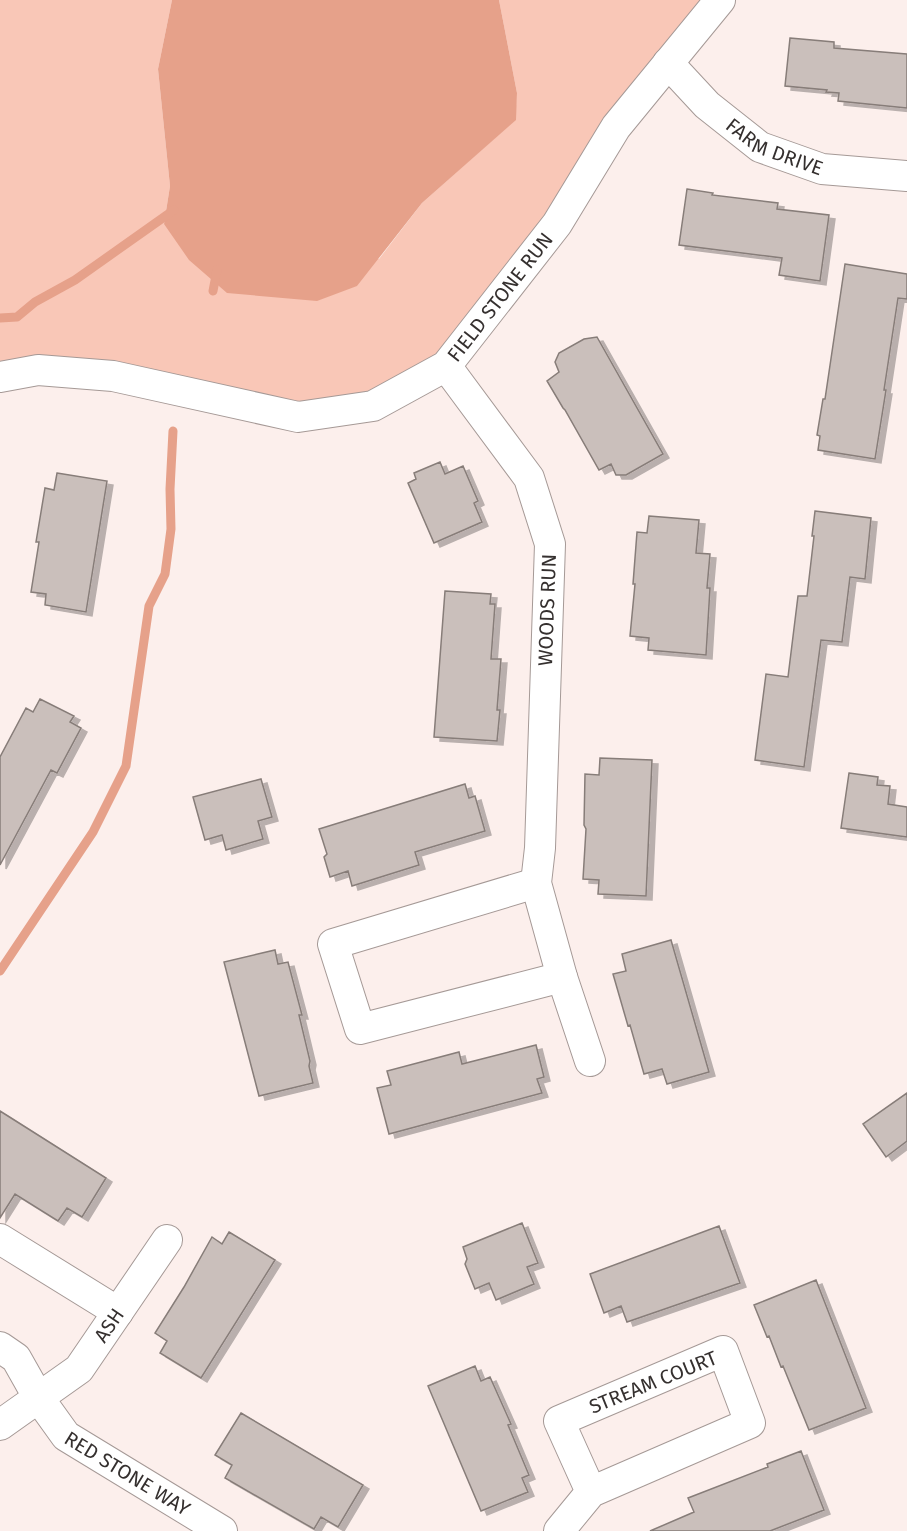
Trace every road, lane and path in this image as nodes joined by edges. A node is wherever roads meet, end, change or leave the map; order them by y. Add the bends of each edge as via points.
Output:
1 (720, 0) edge
2 (668, 63) junction
3 (907, 176) edge
4 (446, 366) junction
5 (0, 377) edge
6 (536, 883) junction
7 (562, 977) junction
8 (590, 1061) dead end
9 (0, 1239) edge
10 (167, 1240) dead end
11 (118, 1312) junction
12 (0, 1347) edge
13 (38, 1397) junction
14 (0, 1425) edge
15 (591, 1492) junction
16 (222, 1531) edge
17 (559, 1531) edge

1 - 2 street, FIELD STONE RUN
2 - 3 street, FARM DRIVE via 707,105 760,147 822,169
2 - 4 street, FIELD STONE RUN via 616,127 557,224
4 - 5 street, FIELD STONE RUN via 374,406 298,417 113,376 38,370
4 - 6 street, WOODS RUN via 529,478 550,544
6 - 7 street, WOODS RUN
6 - 7 street via 333,944 360,1029
7 - 8 street, WOODS RUN
9 - 11 street
10 - 11 street, ASH
11 - 13 street, ASH via 79,1369
12 - 13 street, RED STONE WAY via 16,1358
13 - 14 street, ASH
13 - 16 street, RED STONE WAY via 66,1436
15 - 15 street, STREAM COURT via 750,1423 723,1351 559,1421
15 - 17 street, STREAM COURT

